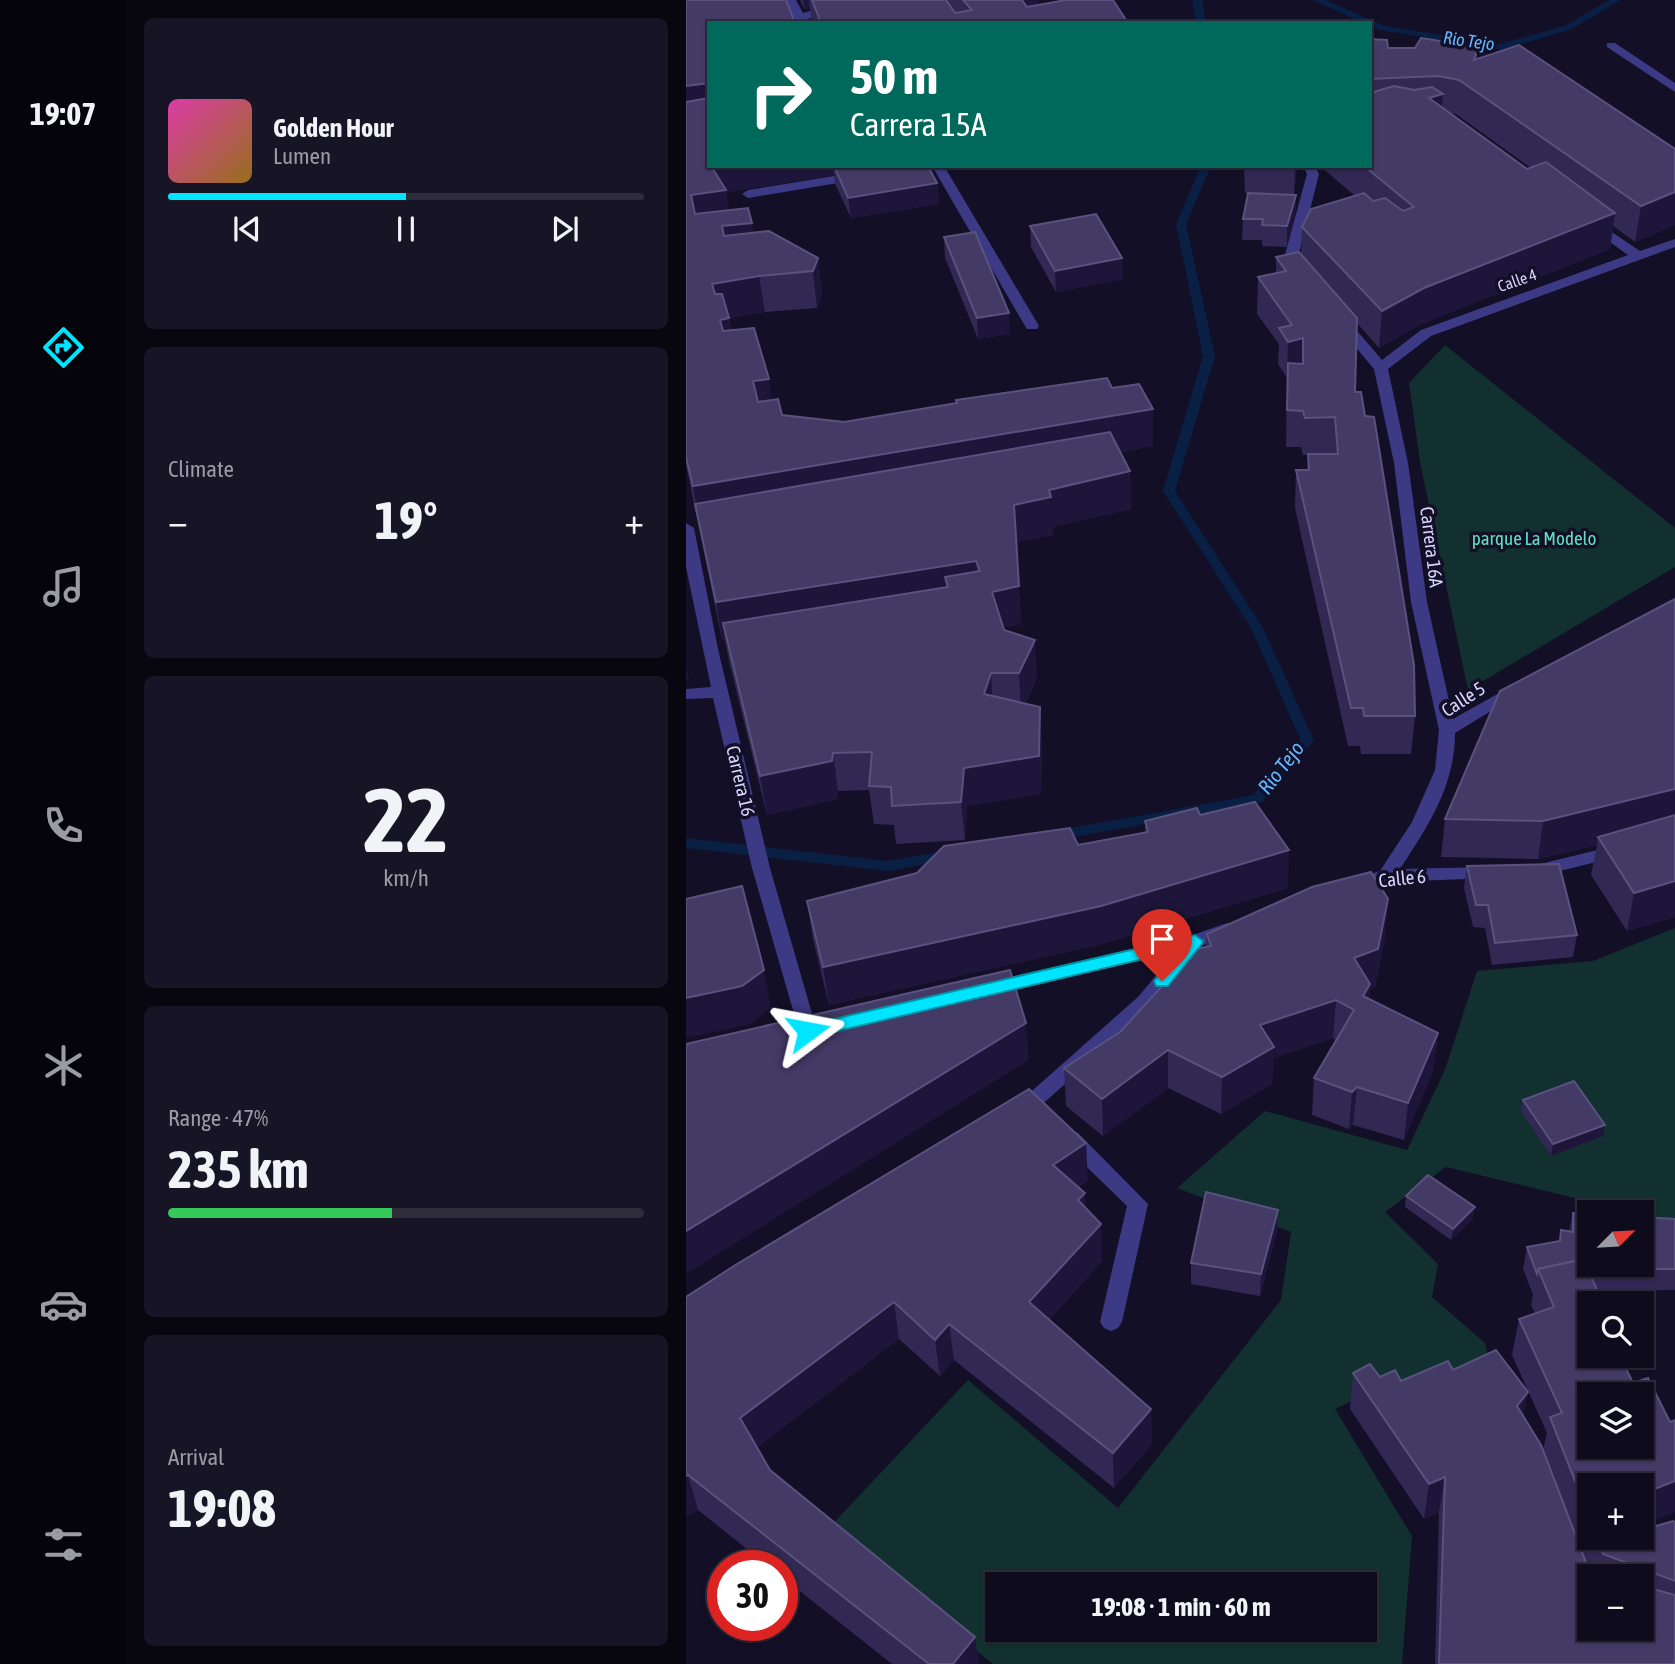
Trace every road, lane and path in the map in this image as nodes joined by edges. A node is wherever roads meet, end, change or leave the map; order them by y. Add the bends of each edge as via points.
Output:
1 (790, 0) edge
2 (863, 0) edge
3 (802, 20) edge
4 (1611, 45) dead end
5 (1675, 88) edge
6 (939, 168) edge
7 (1310, 168) edge
8 (866, 175) edge
9 (748, 194) dead end
10 (1582, 216) edge
11 (1675, 243) edge
12 (1638, 256) junction
13 (1307, 281) edge
14 (1332, 310) edge
15 (1032, 326) dead end
16 (1381, 368) junction
17 (690, 531) edge
18 (1531, 682) edge
19 (719, 692) junction
20 (686, 694) edge
21 (1447, 730) junction
22 (1636, 846) edge
23 (1386, 876) junction
24 (1335, 893) edge
25 (1246, 923) edge
26 (1195, 941) junction
27 (981, 991) edge
28 (808, 1031) edge
29 (1043, 1112) junction
30 (1004, 1123) edge
31 (1111, 1322) dead end

1 - 3 street
2 - 3 street
4 - 5 street
6 - 15 street
7 - 13 street via 1313,174 1290,262
8 - 9 street
10 - 12 street
11 - 12 street, Calle 4
12 - 16 street, Calle 4 via 1426,333
14 - 16 street
16 - 21 street, Carrera 16A via 1401,463 1419,602
17 - 19 street, Carrera 16 via 716,648
18 - 21 street, Calle 5
19 - 20 street
19 - 28 street, Carrera 16 via 761,868
21 - 23 street, Calle 5 via 1448,752 1435,799
22 - 23 street, Calle 6 via 1545,871
23 - 24 street, Calle 6
25 - 26 street
26 - 27 street
26 - 29 street
29 - 30 street
29 - 31 street via 1138,1204

